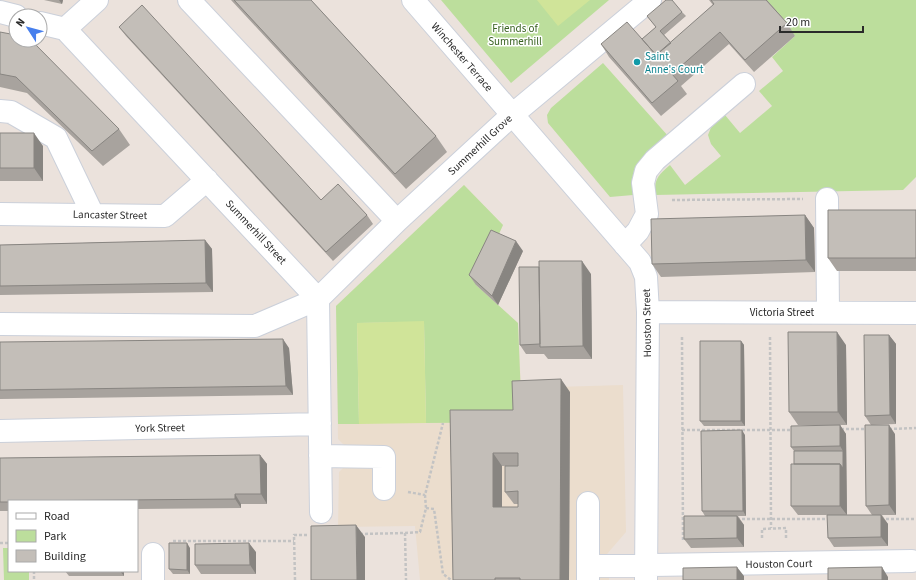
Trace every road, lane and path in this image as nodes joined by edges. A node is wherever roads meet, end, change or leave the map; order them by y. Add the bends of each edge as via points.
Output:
1 (97, 0) edge
2 (189, 0) edge
3 (413, 0) edge
4 (650, 0) edge
5 (48, 25) edge
6 (65, 29) junction
7 (744, 84) dead end
8 (0, 111) edge
9 (512, 115) junction
10 (207, 180) junction
11 (827, 199) joint
12 (645, 200) junction
13 (0, 214) edge
14 (94, 215) junction
15 (397, 221) junction
16 (624, 244) junction
17 (318, 298) junction
18 (648, 312) junction
19 (682, 312) junction
20 (770, 312) junction
21 (828, 312) junction
22 (916, 313) edge
23 (0, 324) edge
24 (443, 423) dead end
25 (320, 424) junction
26 (916, 428) edge
27 (840, 429) edge
28 (870, 429) edge
29 (885, 429) edge
30 (682, 430) junction
31 (771, 430) junction
32 (801, 430) edge
33 (0, 431) edge
34 (320, 456) junction
35 (384, 489) dead end
36 (588, 503) dead end
37 (426, 508) junction
38 (321, 512) dead end
39 (734, 519) edge
40 (771, 519) junction
41 (832, 519) edge
42 (878, 519) edge
43 (916, 519) edge
44 (683, 520) junction
45 (690, 520) edge
46 (771, 528) dead end
47 (405, 533) junction
48 (359, 534) dead end
49 (294, 535) dead end
50 (294, 541) junction
51 (161, 548) joint
52 (912, 561) dead end
53 (683, 566) junction
54 (588, 573) edge
55 (646, 573) edge
56 (153, 580) edge
57 (295, 580) edge
58 (406, 580) edge
59 (451, 580) edge

1 - 6 street
2 - 15 street
3 - 9 street, Winchester Terrace
4 - 9 street, Summerhill Grove
5 - 6 street
6 - 10 street, Summerhill Street
7 - 12 street via 655,160 646,171 643,183
8 - 14 street via 11,112 56,138
9 - 15 street, Summerhill Grove
9 - 16 street, Houston Street
10 - 14 street, Lancaster Street via 165,216
10 - 17 street, Summerhill Street
11 - 12 path
11 - 21 street
12 - 16 street via 647,214 638,231
13 - 14 street, Lancaster Street
15 - 17 street, Summerhill Grove
16 - 18 street, Houston Street via 640,262 646,277
17 - 23 street via 255,326
17 - 25 street
18 - 19 street, Victoria Street
18 - 55 street, Houston Street
19 - 20 street, Victoria Street
19 - 30 path
20 - 21 street, Victoria Street
20 - 31 path
21 - 22 street, Victoria Street
24 - 37 path via 425,495
25 - 33 street, York Street
25 - 34 street
26 - 29 path
27 - 28 path
30 - 31 path
30 - 44 path
31 - 32 path
31 - 40 path
34 - 35 street via 384,457
34 - 38 street
36 - 54 street
37 - 47 path via 420,532
37 - 59 path via 434,509 443,574
39 - 40 path
40 - 41 path
40 - 46 path
42 - 43 path
44 - 45 path
44 - 53 path
47 - 48 path
47 - 58 path
49 - 50 path
50 - 51 path
50 - 57 path
51 - 56 street
52 - 53 street, Houston Court
53 - 55 street, Houston Court
54 - 55 street, Houston Court

